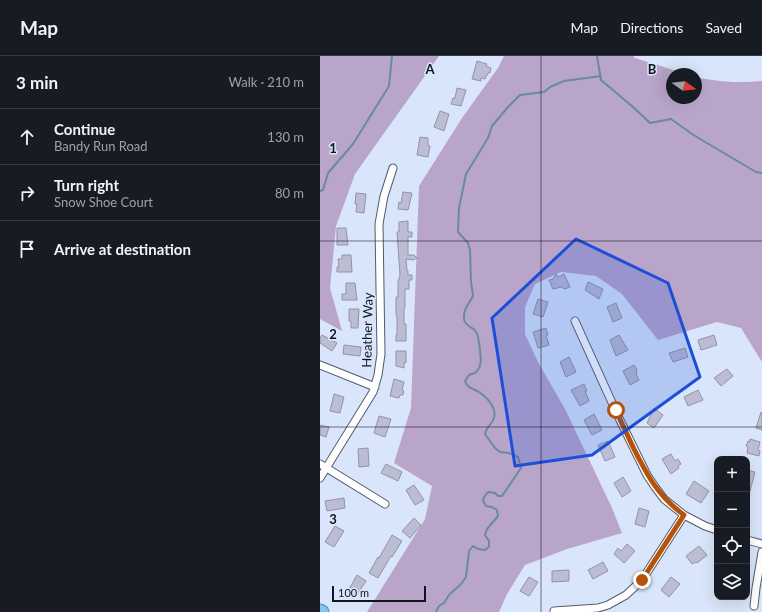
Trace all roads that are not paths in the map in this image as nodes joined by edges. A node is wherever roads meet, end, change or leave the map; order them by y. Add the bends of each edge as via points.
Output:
1 (393, 168) dead end
2 (575, 321) dead end
3 (320, 365) edge
4 (375, 386) junction
5 (323, 466) edge
6 (320, 478) edge
7 (385, 504) dead end
8 (684, 515) junction
9 (714, 529) edge
10 (750, 541) edge
11 (762, 544) edge
12 (762, 552) edge
13 (754, 606) dead end
14 (554, 611) edge

1 - 4 street, Heather Way via 379,224 381,354
2 - 8 street via 647,475 664,498
3 - 4 street
4 - 5 street, Heather Way via 364,407
5 - 6 street, Heather Way
5 - 7 street
8 - 9 street
8 - 14 street via 642,580 626,596 598,608
10 - 11 street
12 - 13 street

